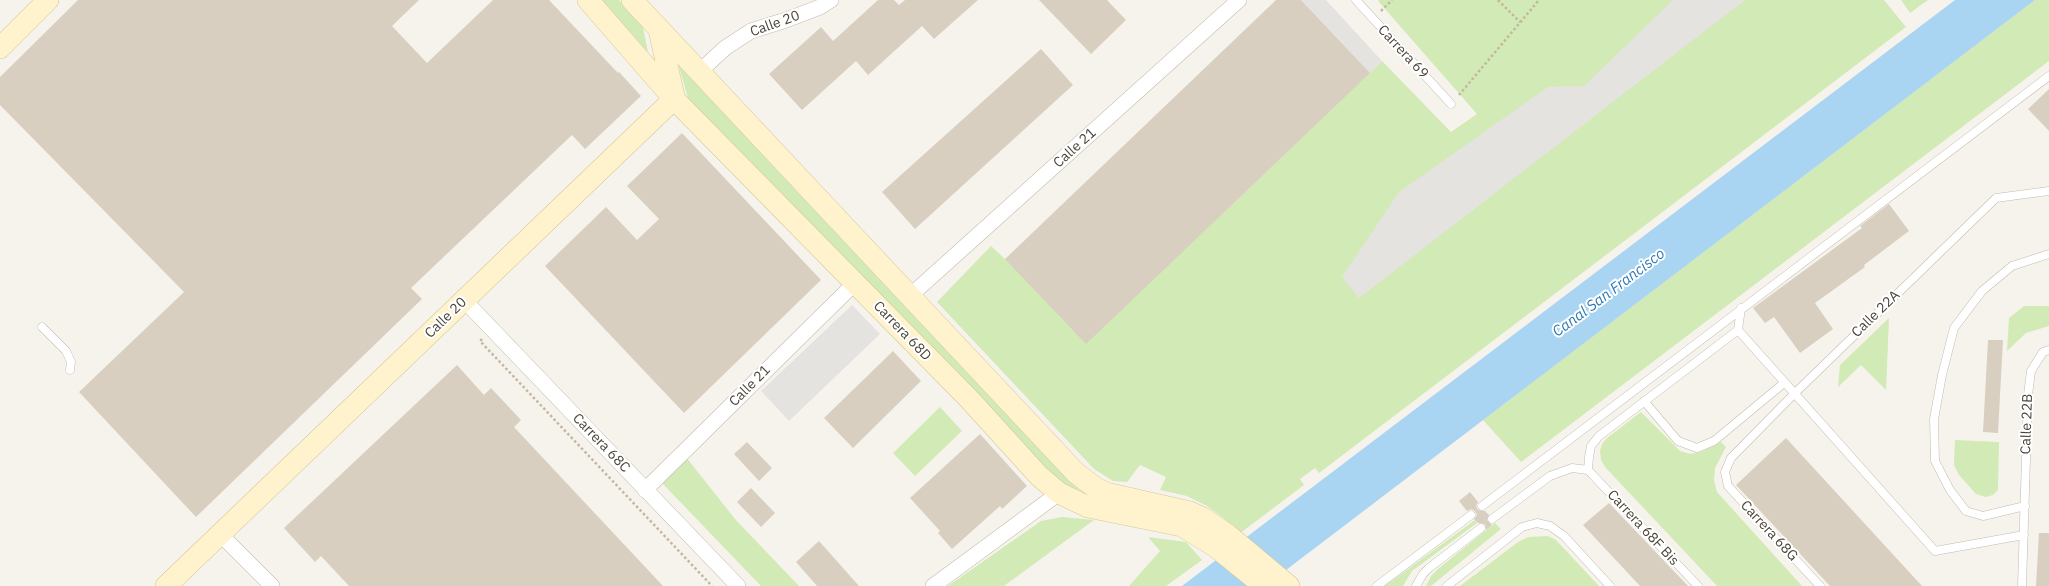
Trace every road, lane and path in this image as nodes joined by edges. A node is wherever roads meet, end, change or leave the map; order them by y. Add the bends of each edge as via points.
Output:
1 (48, 0) edge
2 (588, 0) edge
3 (632, 0) edge
4 (831, 0) edge
5 (1239, 0) edge
6 (1356, 0) edge
7 (1392, 0) edge
8 (1498, 0) edge
9 (1539, 0) edge
10 (1373, 18) junction
11 (1521, 22) junction
12 (659, 29) junction
13 (0, 48) edge
14 (699, 72) junction
15 (2049, 76) edge
16 (674, 99) junction
17 (1451, 104) joint
18 (2049, 191) edge
19 (2049, 254) edge
20 (855, 282) junction
21 (911, 296) junction
22 (464, 300) junction
23 (1741, 308) junction
24 (42, 327) dead end
25 (491, 329) junction
26 (1738, 330) junction
27 (2049, 350) edge
28 (70, 370) dead end
29 (1784, 382) junction
30 (1794, 394) junction
31 (1644, 402) junction
32 (1588, 470) junction
33 (1725, 472) joint
34 (646, 490) junction
35 (1059, 493) junction
36 (1482, 506) dead end
37 (2025, 506) junction
38 (1471, 515) dead end
39 (1492, 519) dead end
40 (1481, 528) dead end
41 (220, 534) junction
42 (2024, 535) junction
43 (1222, 541) junction
44 (1278, 584) edge
45 (166, 586) edge
46 (272, 586) edge
47 (712, 586) edge
48 (738, 586) edge
49 (933, 586) edge
50 (1377, 586) edge
51 (1416, 586) edge
52 (1447, 586) edge
53 (1610, 586) edge
54 (1698, 586) edge
55 (1820, 586) edge
56 (2022, 586) edge

1 - 13 main road
2 - 16 main road, Carrera 68D
3 - 12 main road, Carrera 68D
4 - 14 street, Calle 20 via 820,7 751,31 725,48
5 - 21 street, Calle 21
6 - 10 lane, Carrera 69
7 - 10 path
8 - 11 path
9 - 11 path
10 - 17 lane, Carrera 69
11 - 17 path
12 - 14 main road, Carrera 68D
12 - 16 main road
14 - 21 main road, Carrera 68D
15 - 23 lane
16 - 20 main road, Carrera 68D
16 - 22 main road, Calle 20
18 - 30 lane, Calle 22A via 1996,198
19 - 37 lane via 2012,266 1982,291 1954,328 1934,419 1935,461 1950,490 1966,511 1983,516
20 - 34 street, Calle 21
20 - 35 main road, Carrera 68D via 1039,476
21 - 43 main road, Carrera 68D via 1076,473 1106,493 1190,512 1203,518
22 - 25 street, Carrera 68C
22 - 41 main road, Calle 20
23 - 26 lane
23 - 36 lane
24 - 28 lane via 66,351 71,362
25 - 34 street, Carrera 68C
25 - 47 path via 480,341
26 - 29 lane
26 - 31 lane
27 - 37 lane, Calle 22B via 2043,352 2031,371
29 - 30 lane
29 - 31 lane via 1714,441 1697,448 1678,441
30 - 33 lane, Calle 22A via 1742,446
30 - 42 lane via 1935,551
31 - 32 lane via 1599,436 1591,446
32 - 39 lane via 1572,468 1550,476
32 - 54 lane, Carrera 68F Bis
33 - 55 lane, Carrera 68G via 1728,486
34 - 48 street, Carrera 68C
35 - 43 main road, Carrera 68D via 1088,507 1182,526
35 - 49 street
37 - 42 lane, Calle 22B
38 - 50 lane
40 - 51 lane via 1429,568
41 - 45 main road, Calle 20
41 - 46 street
42 - 56 lane, Calle 22B
43 - 44 main road, Carrera 68D
52 - 53 lane via 1522,527 1537,523 1550,526 1564,536

